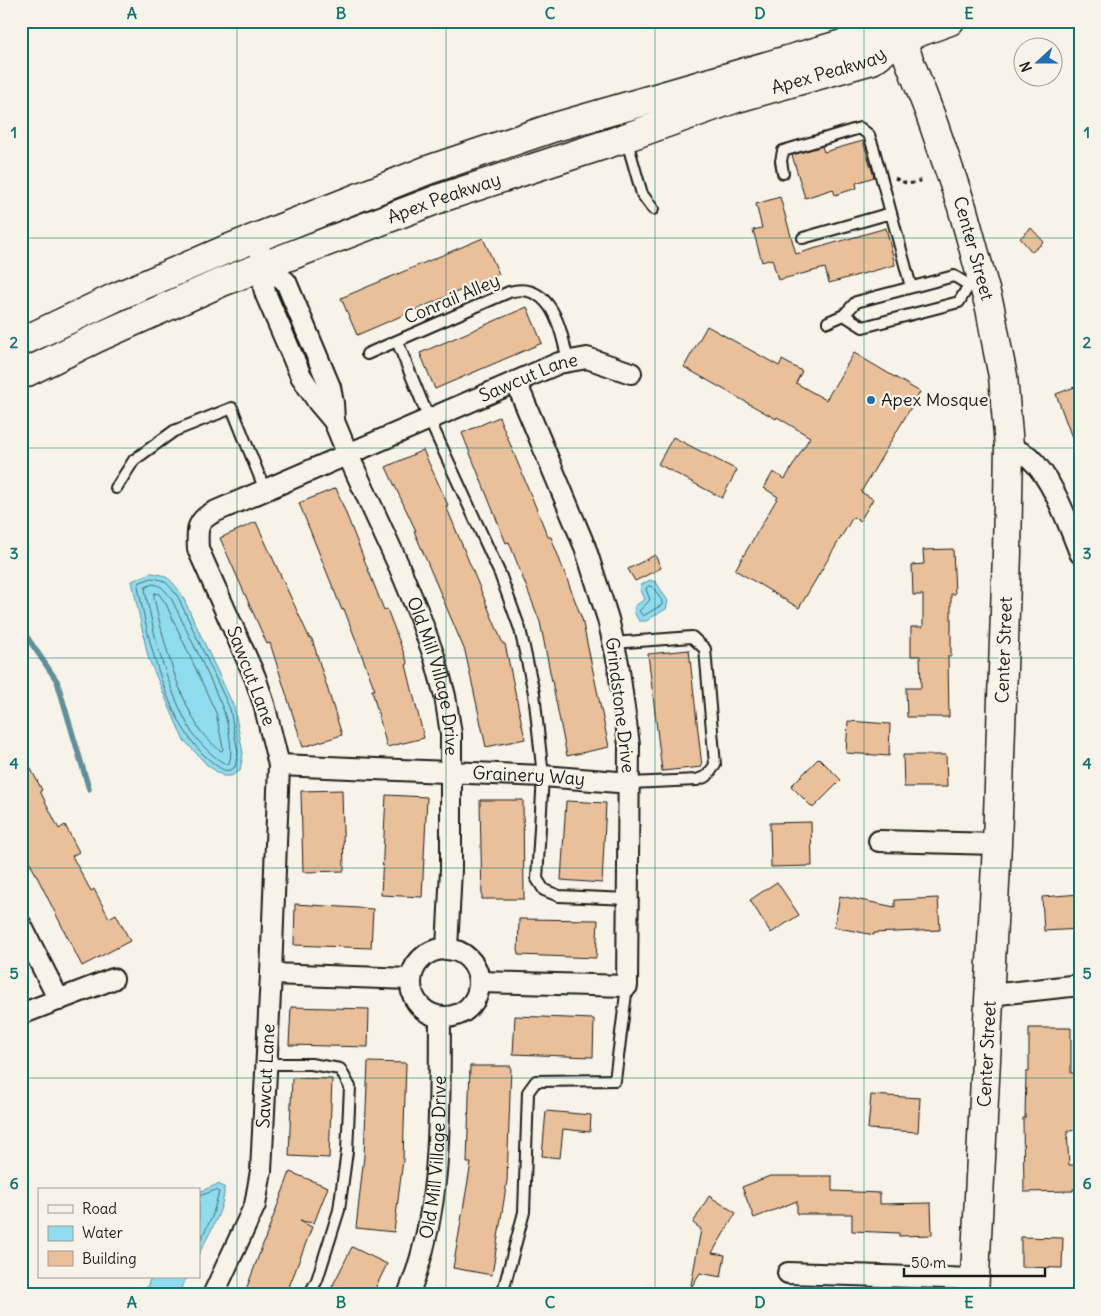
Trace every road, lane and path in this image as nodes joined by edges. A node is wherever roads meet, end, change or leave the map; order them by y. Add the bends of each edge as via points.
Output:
1 (950, 21) edge
2 (897, 30) edge
3 (626, 138) junction
4 (783, 173) dead end
5 (893, 178) dead end
6 (925, 179) dead end
7 (653, 209) dead end
8 (891, 213) junction
9 (255, 238) junction
10 (803, 238) dead end
11 (266, 266) junction
12 (975, 283) junction
13 (911, 287) junction
14 (844, 316) junction
15 (828, 322) dead end
16 (397, 341) junction
17 (21, 342) edge
18 (367, 354) dead end
19 (568, 362) junction
20 (631, 373) dead end
21 (21, 375) edge
22 (516, 382) junction
23 (429, 419) junction
24 (1008, 446) junction
25 (348, 455) junction
26 (116, 488) dead end
27 (265, 490) junction
28 (1080, 553) edge
29 (613, 643) junction
30 (279, 765) junction
31 (451, 773) junction
32 (543, 776) junction
33 (630, 782) junction
34 (879, 841) dead end
35 (997, 844) junction
36 (628, 900) junction
37 (21, 925) edge
38 (447, 948) junction
39 (271, 974) junction
40 (113, 979) dead end
41 (410, 979) junction
42 (480, 982) junction
43 (1080, 985) edge
44 (627, 986) junction
45 (990, 995) junction
46 (60, 1000) junction
47 (21, 1014) edge
48 (440, 1018) junction
49 (266, 1064) junction
50 (788, 1273) dead end
51 (975, 1287) edge
52 (213, 1295) edge
53 (308, 1295) edge
54 (408, 1295) edge
55 (502, 1295) edge

1 - 2 main road
2 - 3 main road, Apex Peakway via 872,60 737,98
2 - 9 main road, Apex Peakway via 552,128 428,170
2 - 12 main road, Center Street via 950,170
3 - 7 lane via 642,194
3 - 11 main road, Apex Peakway via 441,198
4 - 8 lane via 783,151 860,128 868,135 874,150
5 - 6 path via 910,184
8 - 10 lane
8 - 13 lane
9 - 11 street, Old Mill Village Drive
9 - 17 main road, Apex Peakway via 152,280
11 - 21 main road, Apex Peakway via 187,297
11 - 25 street, Old Mill Village Drive via 286,282 330,387 334,421
12 - 13 lane via 954,276
12 - 14 lane via 959,302 863,327
12 - 24 main road, Center Street via 990,308 1002,376
13 - 14 lane via 856,302
14 - 15 lane
16 - 18 lane, Conrail Alley
16 - 19 lane, Conrail Alley via 520,289 536,294 549,305 561,327
16 - 23 lane
19 - 20 street, Sawcut Lane via 587,358
19 - 22 street, Sawcut Lane
22 - 23 street, Sawcut Lane
22 - 29 street, Grindstone Drive via 585,547
23 - 25 street, Sawcut Lane
23 - 32 lane via 500,574 520,629 534,693
24 - 28 street via 1028,457 1044,474
24 - 35 main road, Center Street
25 - 27 street, Sawcut Lane
25 - 31 street, Old Mill Village Drive via 398,564 435,659 451,734
26 - 27 lane via 134,460 174,430 232,408
27 - 30 street, Sawcut Lane via 206,516 197,528 198,549 255,677 270,722
29 - 33 street, Grindstone Drive via 629,746
29 - 33 lane via 692,637 704,649 715,765 707,776 697,780
30 - 31 street, Grainery Way
30 - 39 street, Sawcut Lane
31 - 32 street, Grainery Way
31 - 38 street, Old Mill Village Drive
32 - 33 street, Grainery Way
32 - 36 lane via 537,880 544,890 559,896
33 - 36 street, Grindstone Drive
34 - 35 street
35 - 45 main road, Center Street
36 - 44 street, Grindstone Drive
37 - 46 street
38 - 41 street via 427,953 413,969
38 - 42 street via 466,956 473,963
39 - 41 street
39 - 49 street, Sawcut Lane
40 - 46 street
41 - 48 street via 414,1000 421,1008
42 - 44 street
42 - 48 street via 475,1001 468,1009 460,1015
43 - 45 street
44 - 55 lane via 614,1080 536,1081 528,1092 524,1212
45 - 51 main road, Center Street
46 - 47 street
48 - 54 street, Old Mill Village Drive via 437,1165 423,1246
49 - 52 street, Sawcut Lane via 261,1171 255,1205
49 - 53 lane via 311,1064 340,1069 350,1087 339,1210 317,1280
50 - 51 street

